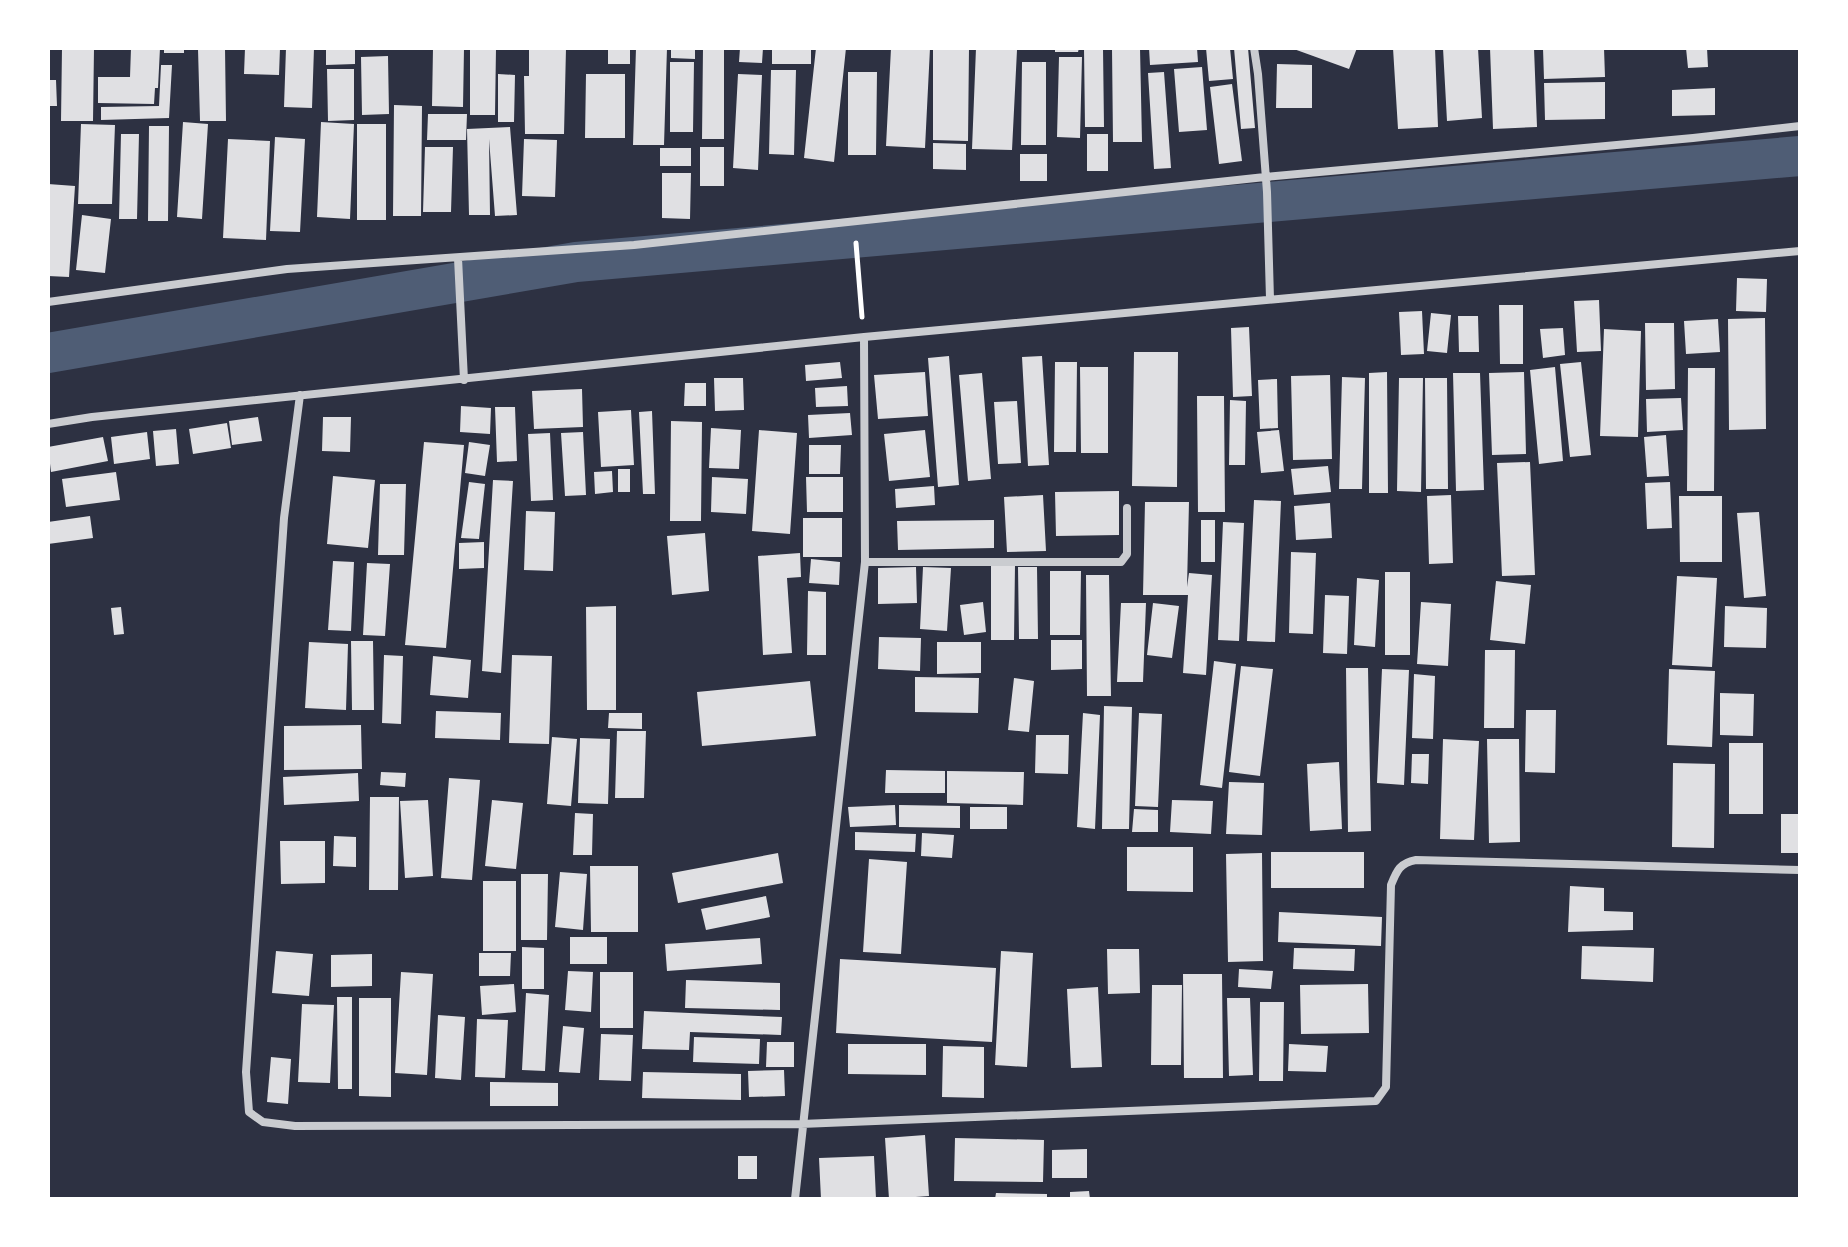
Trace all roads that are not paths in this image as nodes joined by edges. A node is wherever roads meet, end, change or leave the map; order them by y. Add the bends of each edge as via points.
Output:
1 (1254, 48) edge
2 (1800, 126) edge
3 (1265, 177) junction
4 (1800, 251) edge
5 (458, 258) junction
6 (1270, 299) junction
7 (48, 302) edge
8 (864, 337) junction
9 (464, 380) junction
10 (300, 395) junction
11 (48, 424) edge
12 (1127, 508) dead end
13 (865, 562) junction
14 (1800, 870) edge
15 (801, 1124) junction
16 (795, 1199) edge

1 - 3 street
2 - 3 street
3 - 5 street via 634,245
3 - 6 street
4 - 6 street
5 - 7 street via 287,269
5 - 9 street
6 - 8 street
8 - 9 street
8 - 13 street
9 - 10 street
10 - 11 street
10 - 15 street via 284,518 246,1072 252,1116 295,1126
12 - 13 street via 1127,554 1121,562
13 - 15 street
14 - 15 street via 1404,862 1391,885 1386,1087 1376,1101
15 - 16 street

